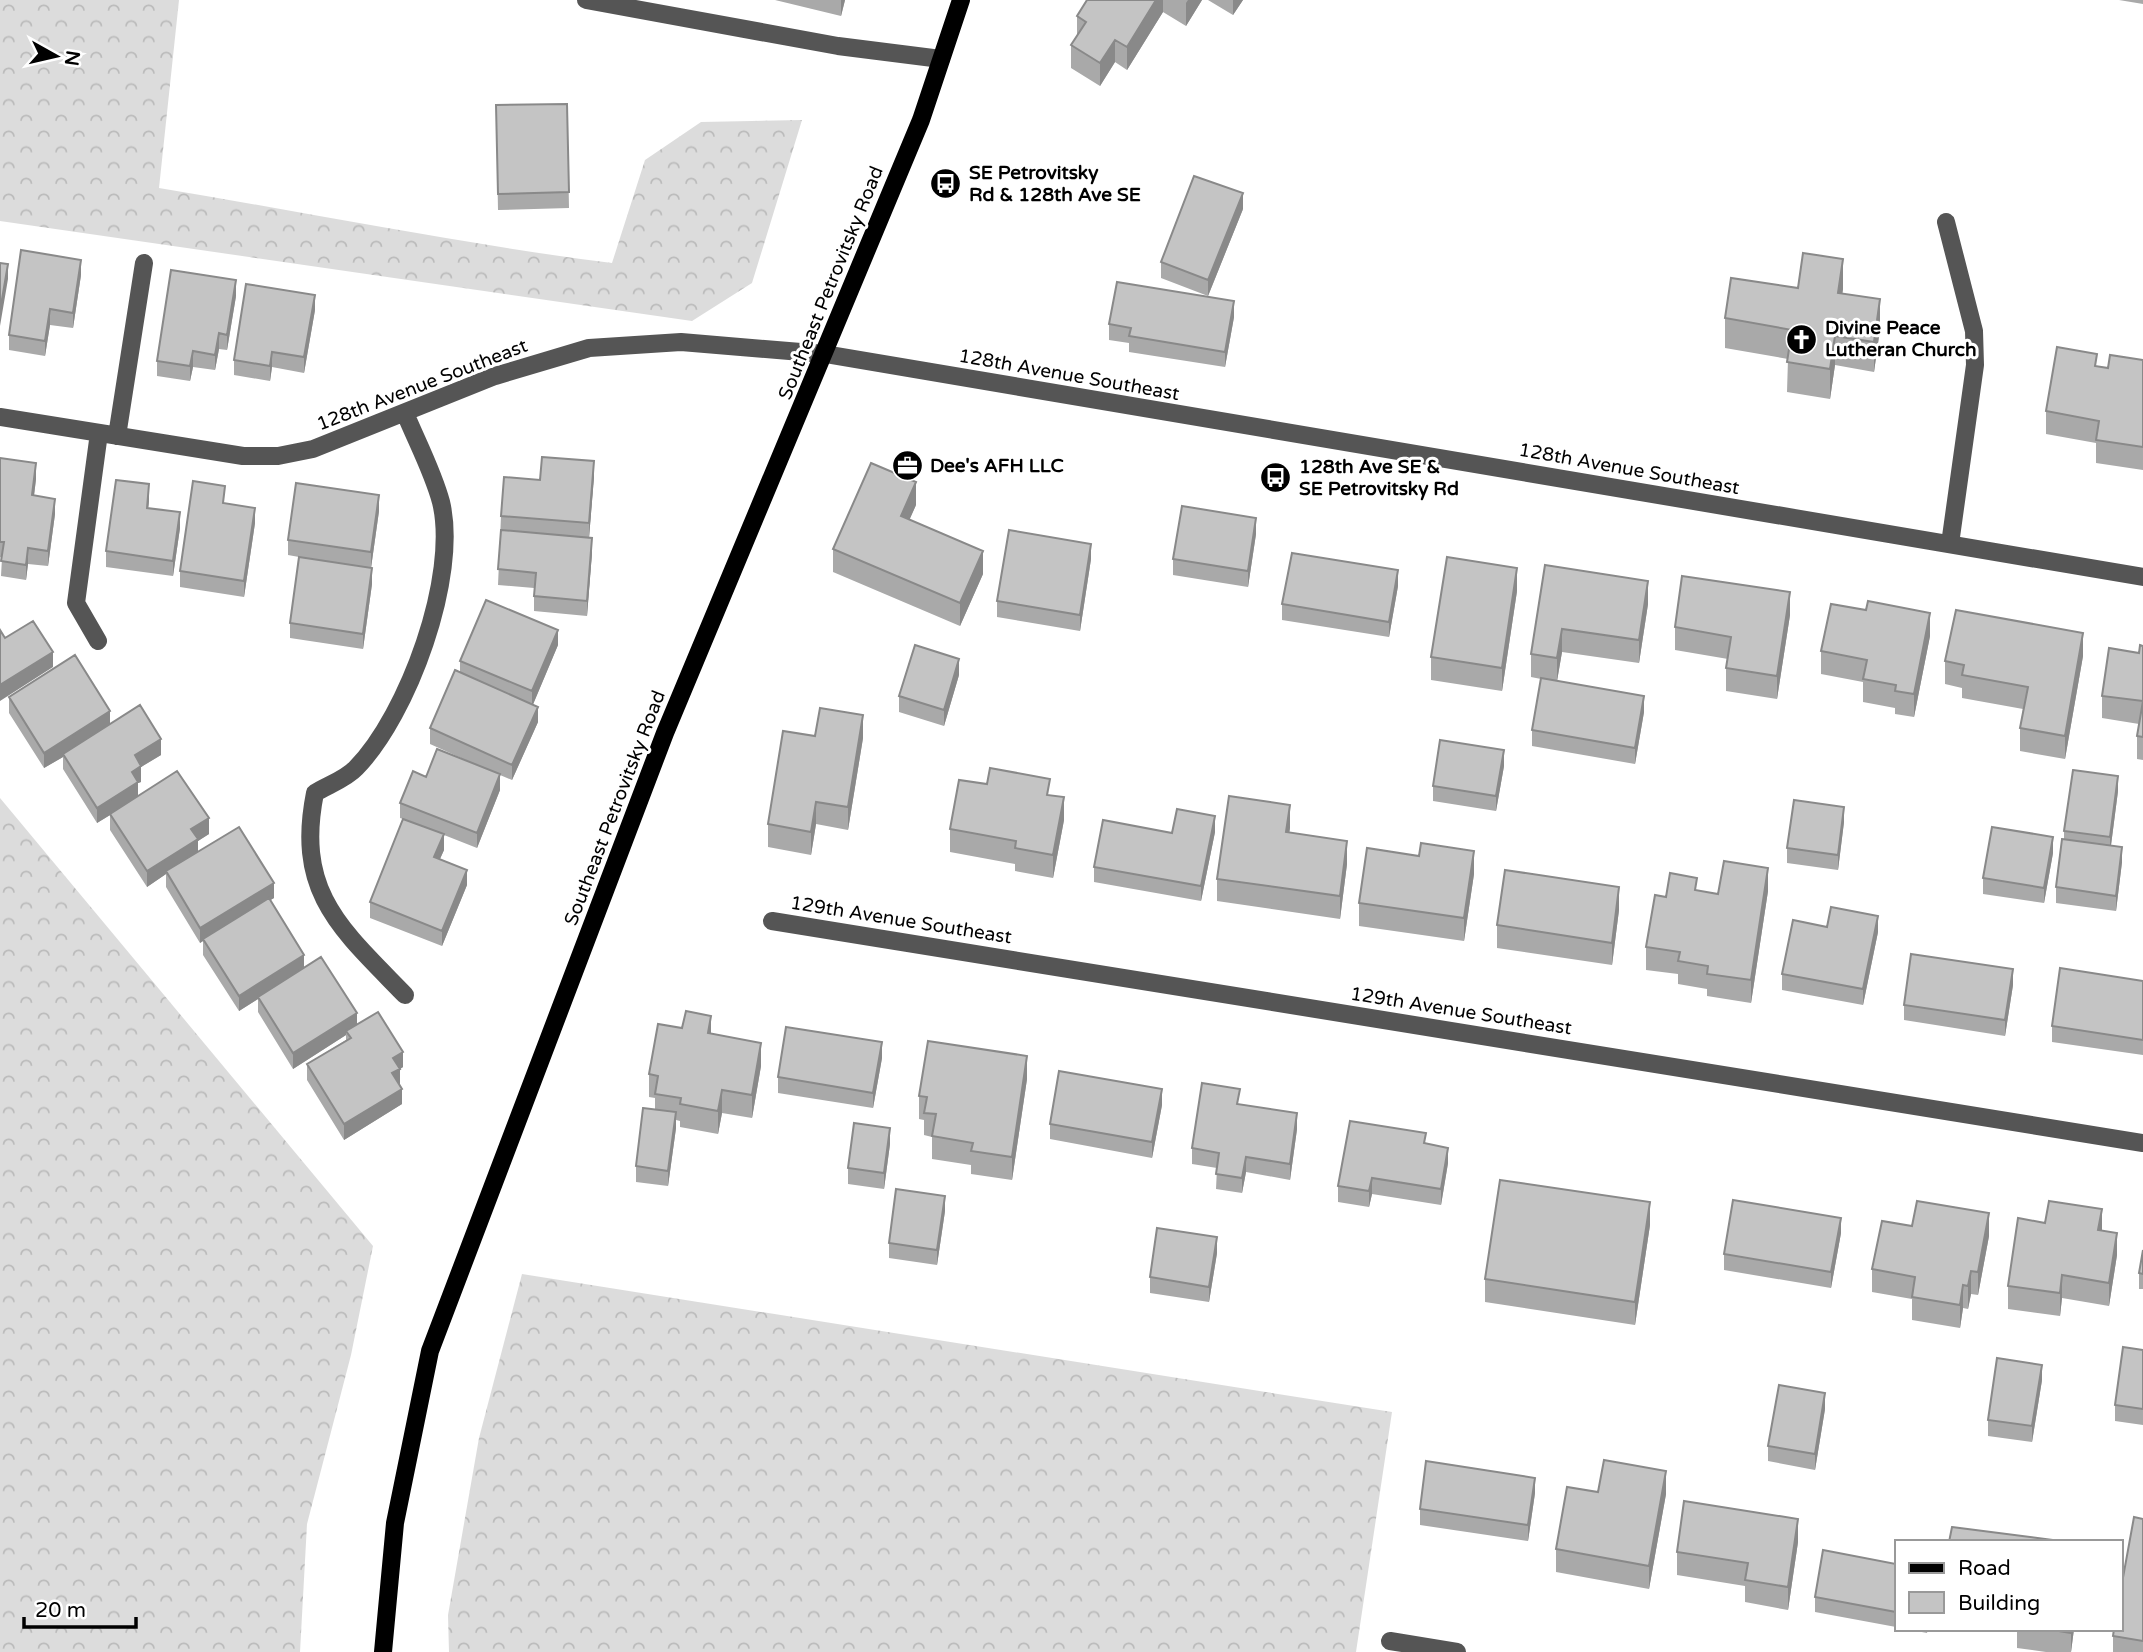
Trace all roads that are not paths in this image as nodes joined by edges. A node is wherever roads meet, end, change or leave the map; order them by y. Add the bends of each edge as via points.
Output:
1 (586, 0) edge
2 (961, 0) edge
3 (941, 59) junction
4 (1946, 222) dead end
5 (144, 262) dead end
6 (825, 354) junction
7 (405, 413) junction
8 (0, 417) edge
9 (108, 434) junction
10 (1950, 544) junction
11 (2143, 577) edge
12 (98, 641) dead end
13 (772, 921) dead end
14 (405, 996) dead end
15 (2143, 1143) edge
16 (1390, 1641) dead end
17 (383, 1652) edge
18 (1457, 1652) edge

1 - 3 street via 838,46
2 - 3 main road, Southeast Petrovitsky Road
3 - 6 main road, Southeast Petrovitsky Road via 921,120
4 - 10 street via 1974,331 1975,365
5 - 9 street
6 - 7 street, 128th Avenue Southeast via 681,342 589,348 495,376
6 - 10 street, 128th Avenue Southeast
6 - 17 main road, Southeast Petrovitsky Road via 665,733 430,1352 395,1523
7 - 9 street, 128th Avenue Southeast via 342,440 278,456 243,456
7 - 14 street via 441,503 444,558 438,607 391,723 355,770 315,793 309,826 313,875 339,926
8 - 9 street, 128th Avenue Southeast
9 - 12 street via 76,603
10 - 11 street, 128th Avenue Southeast
13 - 15 street, 129th Avenue Southeast
16 - 18 street

